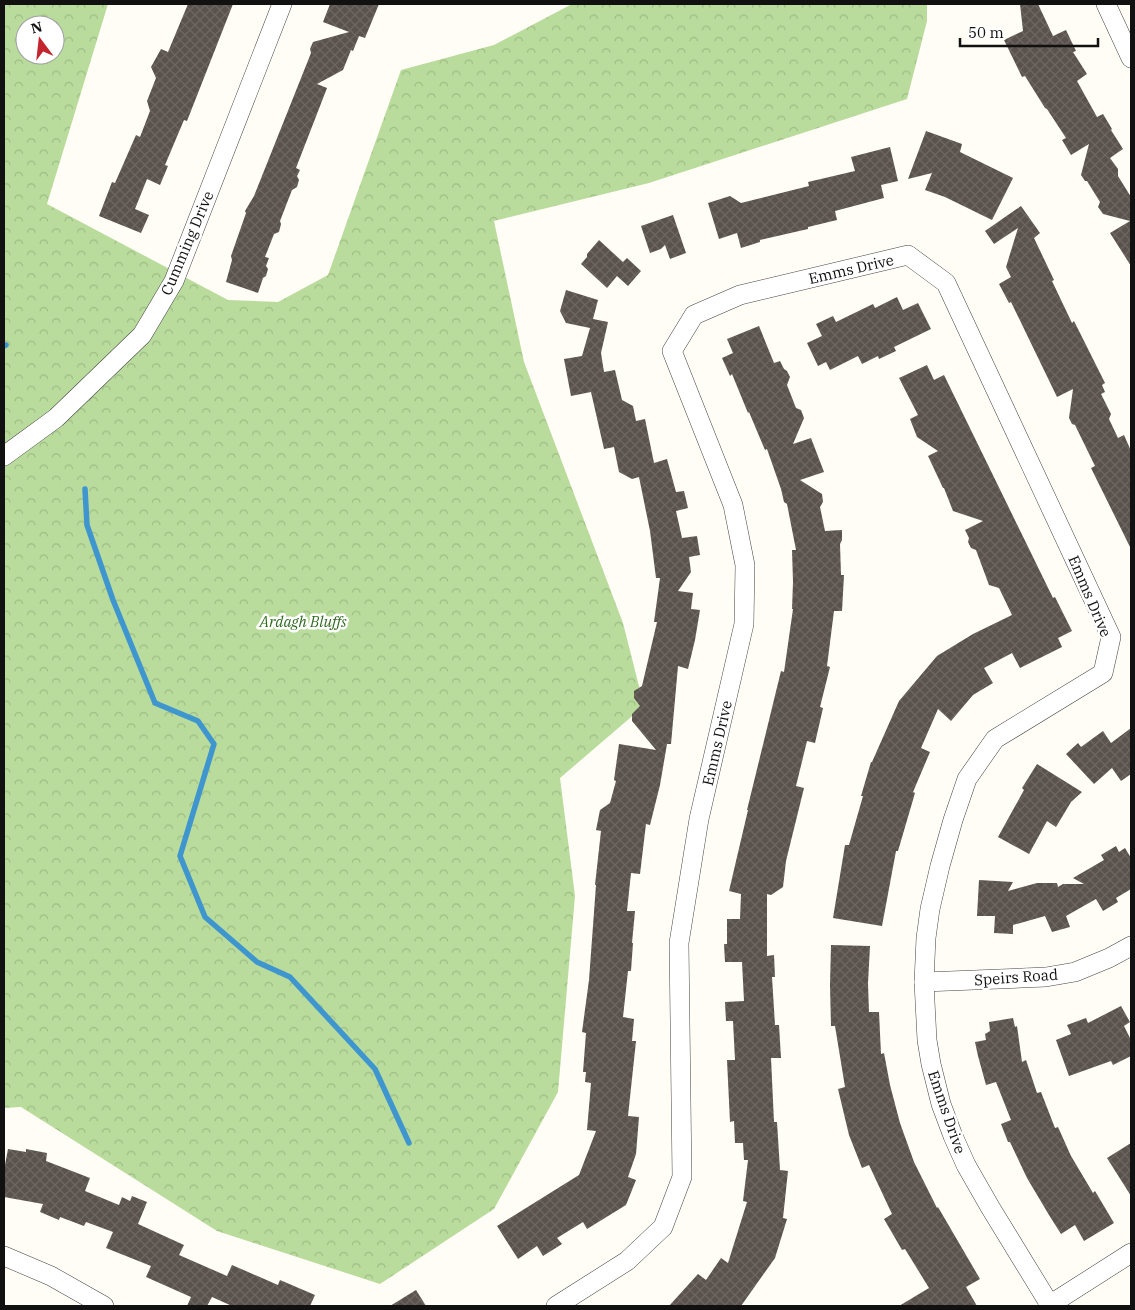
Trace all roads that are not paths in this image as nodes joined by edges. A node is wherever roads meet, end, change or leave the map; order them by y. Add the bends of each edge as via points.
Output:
1 (282, 4) edge
2 (1106, 4) edge
3 (1131, 58) edge
4 (4, 456) edge
5 (1131, 946) edge
6 (924, 982) junction
7 (1131, 1253) edge
8 (4, 1256) edge
9 (104, 1306) edge
10 (556, 1306) edge
11 (1049, 1306) edge

1 - 4 street, Cumming Drive via 174,281 142,335 56,418
2 - 3 street
5 - 6 street, Speirs Road via 1075,972 1046,977
6 - 10 street, Emms Drive via 930,909 967,779 996,739 1103,672 1111,637 946,283 908,255 740,295 694,315 672,351 734,505 746,564 744,624 699,819 680,943 682,1177 663,1227 627,1261
6 - 11 street, Emms Drive via 931,1064 953,1136 966,1165
7 - 11 street
8 - 9 street via 51,1276

